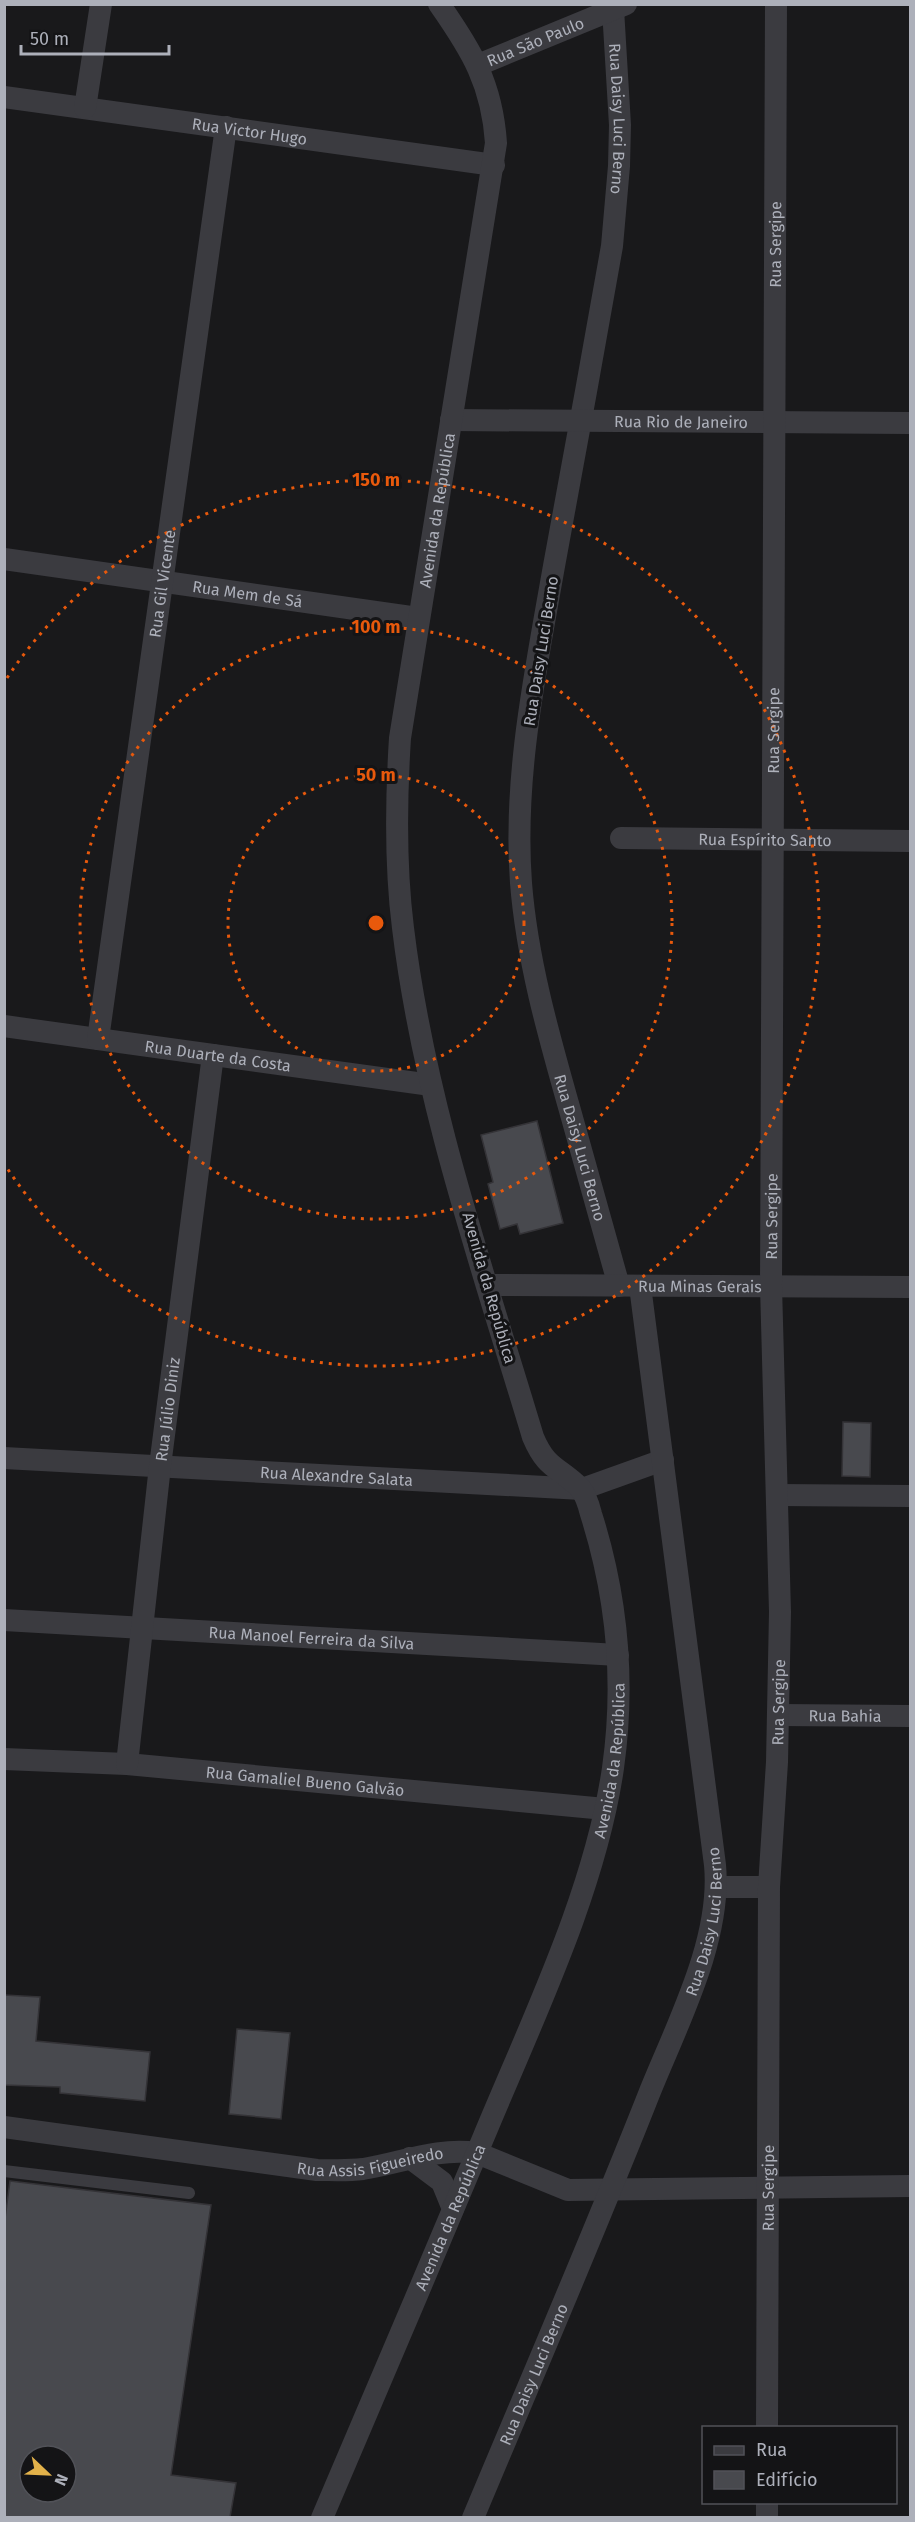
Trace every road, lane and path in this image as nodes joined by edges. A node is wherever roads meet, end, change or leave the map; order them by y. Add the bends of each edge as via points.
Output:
1 (100, 4) edge
2 (439, 4) edge
3 (776, 4) edge
4 (620, 7) edge
5 (478, 66) junction
6 (4, 97) edge
7 (85, 108) junction
8 (226, 128) junction
9 (494, 165) junction
10 (451, 420) junction
11 (581, 421) junction
12 (775, 422) junction
13 (910, 423) edge
14 (4, 559) edge
15 (162, 582) junction
16 (418, 618) junction
17 (621, 838) dead end
18 (773, 839) junction
19 (910, 841) edge
20 (4, 1026) edge
21 (98, 1039) junction
22 (213, 1055) junction
23 (431, 1085) junction
24 (488, 1285) junction
25 (630, 1286) junction
26 (771, 1286) junction
27 (910, 1287) edge
28 (4, 1458) edge
29 (663, 1460) junction
30 (160, 1467) junction
31 (582, 1489) junction
32 (777, 1495) junction
33 (910, 1496) edge
34 (4, 1620) edge
35 (142, 1628) junction
36 (618, 1655) junction
37 (779, 1715) junction
38 (910, 1716) edge
39 (4, 1759) edge
40 (128, 1764) junction
41 (605, 1809) junction
42 (717, 1887) junction
43 (769, 1887) junction
44 (4, 2127) edge
45 (477, 2153) junction
46 (410, 2158) junction
47 (4, 2170) edge
48 (910, 2186) edge
49 (768, 2188) junction
50 (611, 2190) junction
51 (189, 2193) dead end
52 (453, 2209) junction
53 (767, 2426) edge
54 (322, 2517) edge
55 (473, 2517) edge

1 - 7 street
2 - 5 street, Avenida da República
3 - 12 street, Rua Sergipe
4 - 5 street, Rua São Paulo
4 - 11 street, Rua Daisy Luci Berno via 617,206
5 - 9 street, Avenida da República via 489,91 494,118
6 - 7 street, Rua Victor Hugo
7 - 8 street, Rua Victor Hugo
8 - 9 street, Rua Victor Hugo
8 - 15 street, Rua Gil Vicente
9 - 10 street, Avenida da República
10 - 11 street, Rua Rio de Janeiro
10 - 16 street, Avenida da República
11 - 12 street, Rua Rio de Janeiro
11 - 25 street, Rua Daisy Luci Berno via 530,708 521,881 527,937 550,1040
12 - 13 street, Rua Rio de Janeiro
12 - 18 street, Rua Sergipe
14 - 15 street, Rua Mem de Sá
15 - 16 street, Rua Mem de Sá
15 - 21 street, Rua Gil Vicente
16 - 23 street, Avenida da República via 400,738 398,875 409,974
17 - 18 street, Rua Espírito Santo
18 - 19 street, Rua Espírito Santo
18 - 26 street, Rua Sergipe
20 - 21 street, Rua Duarte da Costa
21 - 22 street, Rua Duarte da Costa
22 - 23 street, Rua Duarte da Costa
22 - 30 street, Rua Júlio Diniz
23 - 24 street, Avenida da República
24 - 25 street, Rua Minas Gerais
24 - 31 street, Avenida da República via 540,1454
25 - 26 street, Rua Minas Gerais
25 - 29 street, Rua Daisy Luci Berno
26 - 27 street, Rua Minas Gerais
26 - 32 street, Rua Sergipe
28 - 30 street, Rua Alexandre Salata
29 - 31 street, Rua Alexandre Salata
29 - 42 street, Rua Daisy Luci Berno
30 - 31 street, Rua Alexandre Salata
30 - 35 street, Rua Júlio Diniz
31 - 36 street, Avenida da República via 608,1581
32 - 33 street
32 - 37 street, Rua Sergipe
34 - 35 street, Rua Manoel Ferreira da Silva
35 - 36 street, Rua Manoel Ferreira da Silva
35 - 40 street, Rua Júlio Diniz
36 - 41 street, Avenida da República via 617,1728
37 - 38 street, Rua Bahia
37 - 43 street, Rua Sergipe
39 - 40 street, Rua Gamaliel Bueno Galvão
40 - 41 street, Rua Gamaliel Bueno Galvão
41 - 45 street, Avenida da República via 564,1941
42 - 43 street
42 - 50 street, Rua Daisy Luci Berno via 714,1917 701,1962
43 - 49 street, Rua Sergipe
44 - 46 street, Rua Assis Figueiredo via 317,2170 363,2169
45 - 46 street, Rua Assis Figueiredo via 450,2151
45 - 50 street, Rua Assis Figueiredo via 558,2188
45 - 52 street, Avenida da República
46 - 52 street via 442,2182
47 - 51 lane
48 - 49 street, Rua Assis Figueiredo
49 - 50 street, Rua Assis Figueiredo
49 - 53 street, Rua Sergipe
50 - 55 street, Rua Daisy Luci Berno
52 - 54 street, Avenida da República

